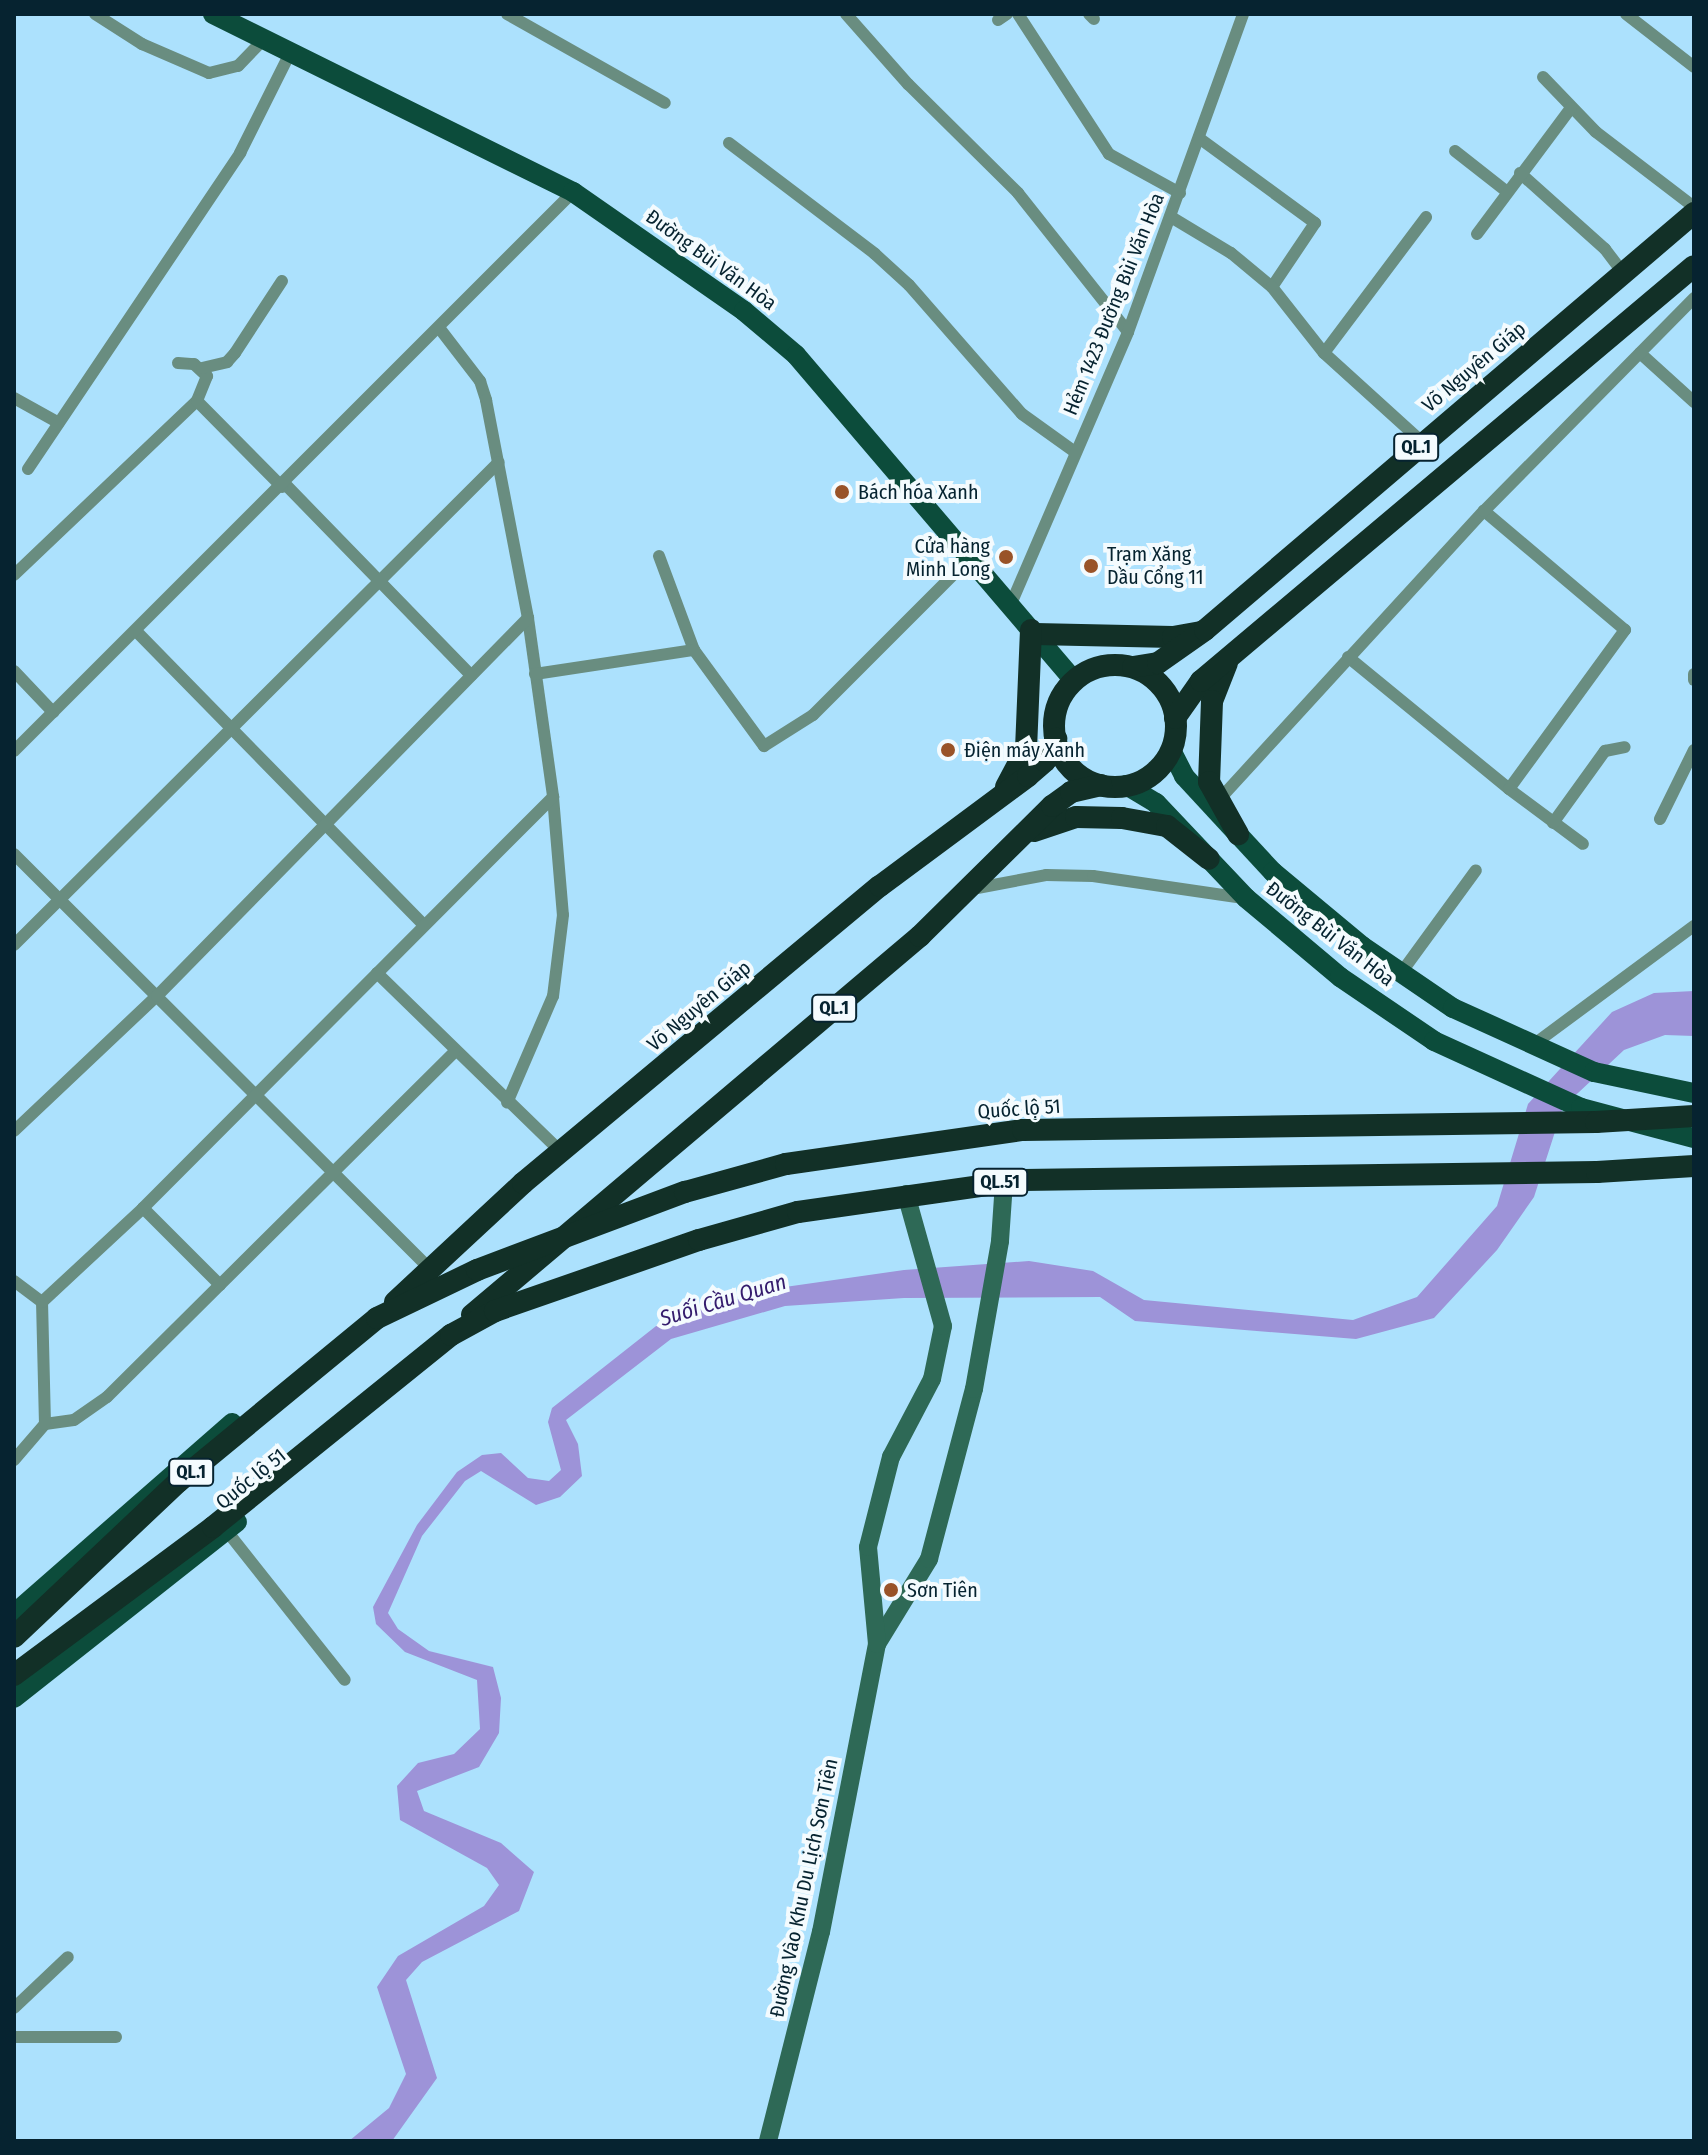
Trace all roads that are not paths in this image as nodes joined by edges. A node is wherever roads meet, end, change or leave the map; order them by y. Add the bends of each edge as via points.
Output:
1 (95, 14) edge
2 (213, 14) edge
3 (507, 14) edge
4 (846, 14) edge
5 (1018, 14) edge
6 (1243, 14) edge
7 (1626, 14) edge
8 (263, 40) junction
9 (290, 53) junction
10 (1694, 67) edge
11 (1543, 77) dead end
12 (665, 103) dead end
13 (1571, 108) junction
14 (1199, 138) junction
15 (729, 143) dead end
16 (1455, 151) dead end
17 (1520, 173) junction
18 (1506, 191) junction
19 (573, 192) junction
20 (1180, 193) junction
21 (1694, 210) edge
22 (1171, 217) junction
23 (1426, 217) dead end
24 (1477, 234) dead end
25 (1694, 266) edge
26 (1623, 273) junction
27 (282, 281) dead end
28 (1272, 287) junction
29 (1694, 298) edge
30 (440, 329) junction
31 (1128, 332) junction
32 (1324, 353) junction
33 (1640, 353) junction
34 (178, 363) dead end
35 (202, 368) junction
36 (14, 398) edge
37 (197, 401) junction
38 (1694, 402) edge
39 (59, 423) junction
40 (1422, 442) junction
41 (1075, 452) junction
42 (499, 462) junction
43 (28, 469) dead end
44 (283, 485) junction
45 (1484, 511) junction
46 (659, 556) dead end
47 (971, 557) junction
48 (14, 575) edge
49 (375, 581) junction
50 (1011, 604) junction
51 (528, 618) junction
52 (1205, 630) junction
53 (136, 631) junction
54 (1033, 632) junction
55 (694, 650) junction
56 (1231, 656) junction
57 (1348, 657) junction
58 (1133, 667) junction
59 (14, 671) edge
60 (535, 674) junction
61 (471, 675) junction
62 (1074, 680) junction
63 (53, 712) junction
64 (1175, 718) junction
65 (230, 729) junction
66 (1056, 739) junction
67 (1625, 747) dead end
68 (1171, 750) junction
69 (1694, 750) edge
70 (14, 751) edge
71 (1101, 785) junction
72 (1126, 785) junction
73 (1509, 789) junction
74 (999, 796) junction
75 (553, 797) junction
76 (1217, 802) junction
77 (1660, 819) dead end
78 (1553, 823) junction
79 (326, 825) junction
80 (1238, 834) junction
81 (1583, 844) dead end
82 (1007, 851) junction
83 (14, 854) edge
84 (1209, 859) junction
85 (1476, 870) dead end
86 (966, 890) junction
87 (1246, 898) junction
88 (61, 900) junction
89 (423, 924) junction
90 (1694, 926) edge
91 (14, 945) edge
92 (377, 973) junction
93 (1401, 973) junction
94 (157, 996) junction
95 (1540, 1048) junction
96 (454, 1053) junction
97 (1694, 1093) edge
98 (254, 1096) junction
99 (507, 1103) junction
100 (1589, 1115) junction
101 (1694, 1116) edge
102 (1628, 1120) junction
103 (14, 1131) edge
104 (1694, 1138) edge
105 (561, 1152) junction
106 (1694, 1166) edge
107 (334, 1173) junction
108 (1004, 1182) junction
109 (906, 1194) junction
110 (143, 1208) junction
111 (467, 1234) junction
112 (555, 1241) junction
113 (492, 1265) junction
114 (430, 1269) junction
115 (507, 1284) junction
116 (15, 1285) edge
117 (220, 1285) junction
118 (42, 1302) junction
119 (522, 1302) junction
120 (377, 1318) junction
121 (451, 1335) junction
122 (432, 1361) junction
123 (45, 1424) junction
124 (14, 1460) edge
125 (226, 1530) junction
126 (14, 1614) edge
127 (14, 1637) edge
128 (877, 1644) junction
129 (14, 1675) edge
130 (345, 1680) dead end
131 (14, 1698) edge
132 (68, 1957) dead end
133 (14, 2008) edge
134 (14, 2037) edge
135 (116, 2037) dead end
136 (768, 2141) edge

1 - 8 street via 142,44 209,73 238,66
2 - 8 main road, Đường Bùi Văn Hòa
3 - 12 street
4 - 31 street via 1018,193
5 - 20 street via 1109,154
6 - 14 street, Hẻm 1423 Đường Bùi Văn Hòa
7 - 10 street
8 - 9 main road, Đường Bùi Văn Hòa
9 - 19 main road, Đường Bùi Văn Hòa
9 - 39 street via 240,153
11 - 13 street
13 - 17 street
13 - 21 street
14 - 20 street, Hẻm 1423 Đường Bùi Văn Hòa
14 - 28 street via 1313,217 1314,232
15 - 41 street via 875,254 909,285 1022,414
16 - 18 street
17 - 18 street
17 - 26 street via 1605,249
18 - 24 street
19 - 30 street
19 - 47 main road, Đường Bùi Văn Hòa via 744,311 796,355
20 - 22 street, Hẻm 1423 Đường Bùi Văn Hòa
21 - 26 highway, Võ Nguyên Giáp / QL.1
22 - 28 street via 1231,253
22 - 31 street, Hẻm 1423 Đường Bùi Văn Hòa
23 - 32 street
25 - 56 highway, QL.1
26 - 40 highway, Võ Nguyên Giáp / QL.1
27 - 35 street via 227,362
28 - 32 street
29 - 33 street
30 - 42 street via 480,381
30 - 44 street
31 - 41 street, Hẻm 1423 Đường Bùi Văn Hòa
32 - 40 street
33 - 38 street
33 - 45 street
34 - 35 street
35 - 37 street via 207,376
36 - 39 street
37 - 44 street
37 - 48 street
39 - 43 street
40 - 52 highway, Võ Nguyên Giáp / QL.1
41 - 50 street, Hẻm 1423 Đường Bùi Văn Hòa
42 - 49 street
42 - 51 street
44 - 49 street
44 - 53 street
45 - 57 street
45 - 73 street via 1625,630
46 - 55 street
47 - 50 main road, Đường Bùi Văn Hòa
47 - 55 street via 813,715 771,743 758,741
49 - 61 street
49 - 65 street
50 - 54 main road, Đường Bùi Văn Hòa
51 - 60 street
51 - 61 street
52 - 54 highway via 1173,637
52 - 58 highway, Võ Nguyên Giáp / QL.1 via 1158,663
53 - 63 street
53 - 65 street
54 - 62 main road, Đường Bùi Văn Hòa
54 - 74 highway via 1026,749
55 - 60 street
56 - 64 highway, QL.1 via 1201,681
56 - 76 highway via 1212,701 1209,782
57 - 73 street
57 - 76 street
58 - 62 highway, QL.1 via 1092,669
58 - 64 highway via 1165,691
59 - 63 street
60 - 75 street
61 - 79 street
62 - 66 highway, QL.1 via 1055,714
63 - 70 street
64 - 68 highway, QL.1
65 - 79 street
65 - 88 street
66 - 71 highway via 1071,769
66 - 74 highway, Võ Nguyên Giáp / QL.1 via 1045,761
67 - 78 street via 1609,748 1600,756
68 - 72 highway via 1144,779
68 - 80 main road, Đường Bùi Văn Hòa via 1184,776
69 - 77 street
71 - 72 highway, QL.1
71 - 82 highway, QL.1 via 1071,792
72 - 84 main road, Đường Bùi Văn Hòa via 1156,803
73 - 78 street
74 - 105 highway, Võ Nguyên Giáp / QL.1 via 880,886
75 - 89 street
75 - 99 street via 563,915 553,996
76 - 80 highway
78 - 81 street
79 - 89 street
79 - 94 street
80 - 93 main road, Đường Bùi Văn Hòa via 1273,872
82 - 84 highway via 1047,824 1099,816 1167,826
82 - 86 highway, QL.1
83 - 88 street
84 - 87 main road, Đường Bùi Văn Hòa
85 - 93 street
86 - 87 street via 1046,875 1126,879
86 - 112 highway, QL.1 via 920,936
87 - 100 main road, Đường Bùi Văn Hòa via 1340,977 1434,1041
88 - 91 street
88 - 94 street
89 - 92 street
90 - 95 street
92 - 96 street
92 - 98 street
93 - 95 main road, Đường Bùi Văn Hòa via 1453,1008
94 - 98 street
94 - 103 street
95 - 97 main road, Đường Bùi Văn Hòa via 1594,1072
96 - 99 street
96 - 107 street
98 - 107 street
98 - 110 street
99 - 105 street
100 - 102 highway, Quốc lộ 51
100 - 112 highway, Quốc lộ 51 via 1494,1123 1023,1130 899,1144 786,1164 685,1192
101 - 102 highway, Quốc lộ 51
102 - 104 main road
105 - 111 highway, Võ Nguyên Giáp / QL.1
106 - 108 highway, Quốc lộ 51 / QL.51
107 - 114 street
107 - 117 street
108 - 109 highway, Quốc lộ 51 / QL.51
108 - 128 street, Đường Vào Khu Du Lịch Sơn Tiên via 1000,1241 974,1389 929,1559
109 - 119 highway, Quốc lộ 51 / QL.51 via 798,1212
109 - 128 street, Đường Vào Khu Du Lịch Sơn Tiên via 943,1326 932,1379 891,1457 868,1547
110 - 117 street
110 - 118 street
111 - 113 highway
111 - 114 highway, Võ Nguyên Giáp / QL.1
112 - 113 highway, Quốc lộ 51
112 - 115 highway, QL.1
113 - 115 highway
113 - 120 highway, Quốc lộ 51
114 - 120 highway, Võ Nguyên Giáp / QL.1
115 - 121 highway, QL.1
116 - 118 street
117 - 123 street via 107,1397 74,1420
118 - 123 street
119 - 121 highway, Quốc lộ 51 / QL.51
119 - 122 main road, Quốc lộ 51 / QL.51
120 - 126 main road, Quốc lộ 51 / QL.1 via 327,1346 170,1474
120 - 127 highway, Quốc lộ 51 / QL.1 via 178,1482
121 - 122 highway, QL.1
121 - 129 highway, Quốc lộ 51 / QL.1 via 213,1527
122 - 125 main road, Quốc lộ 51 / QL.1
123 - 124 street
125 - 130 street
125 - 131 main road, Quốc lộ 51 / QL.1
128 - 136 street, Đường Vào Khu Du Lịch Sơn Tiên via 821,1932
132 - 133 street
134 - 135 street

